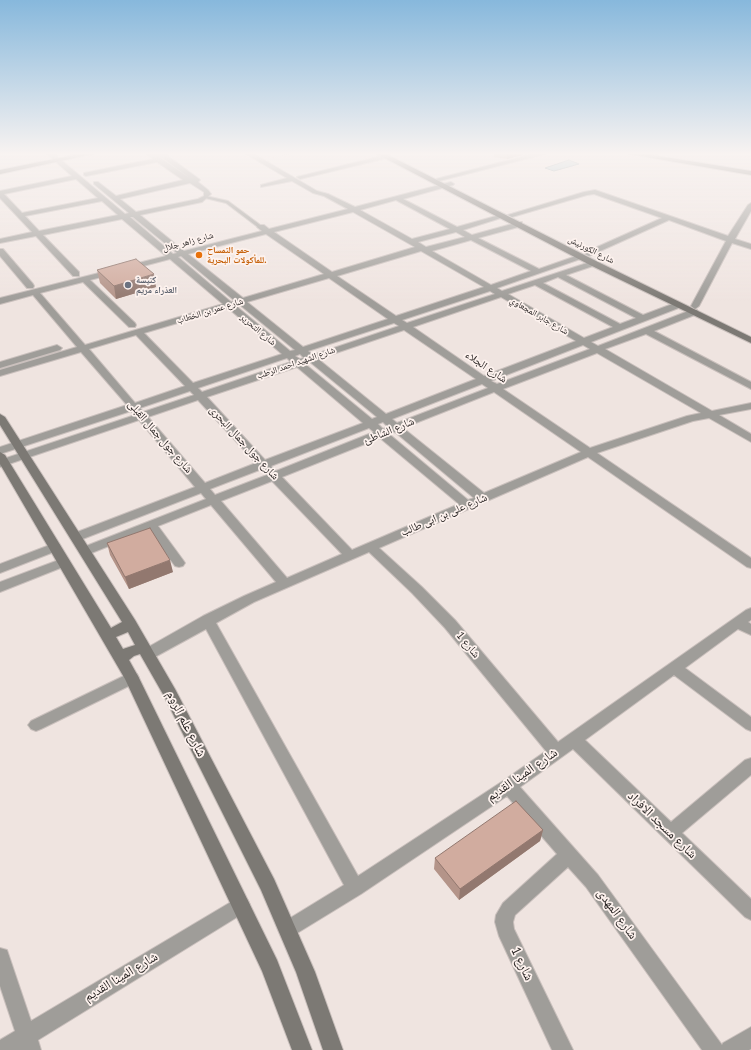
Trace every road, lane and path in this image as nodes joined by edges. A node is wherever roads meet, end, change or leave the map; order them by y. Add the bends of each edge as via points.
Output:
1 (9, 203) edge
2 (82, 203) edge
3 (107, 203) edge
4 (121, 203) edge
5 (190, 203) edge
6 (228, 203) edge
7 (343, 203) edge
8 (365, 203) edge
9 (370, 203) edge
10 (406, 203) edge
11 (480, 203) edge
12 (487, 203) edge
13 (554, 203) edge
14 (624, 203) edge
15 (751, 205) edge
16 (350, 207) junction
17 (134, 214) junction
18 (20, 215) junction
19 (512, 215) junction
20 (503, 216) junction
21 (123, 217) junction
22 (668, 218) junction
23 (519, 224) junction
24 (264, 229) junction
25 (456, 229) junction
26 (37, 234) junction
27 (472, 237) junction
28 (730, 240) junction
29 (0, 241) edge
30 (411, 242) junction
31 (751, 247) edge
32 (423, 249) junction
33 (0, 250) edge
34 (179, 251) junction
35 (168, 254) junction
36 (585, 255) junction
37 (593, 263) junction
38 (537, 271) junction
39 (326, 272) junction
40 (76, 274) junction
41 (558, 274) junction
42 (84, 279) junction
43 (535, 282) junction
44 (488, 287) junction
45 (33, 289) junction
46 (500, 293) junction
47 (0, 294) edge
48 (233, 295) junction
49 (221, 299) junction
50 (0, 301) edge
51 (241, 301) junction
52 (229, 305) junction
53 (678, 305) junction
54 (694, 309) junction
55 (394, 318) junction
56 (642, 318) junction
57 (405, 326) junction
58 (619, 327) junction
59 (135, 329) junction
60 (646, 330) junction
61 (751, 332) edge
62 (751, 340) edge
63 (583, 341) junction
64 (81, 345) junction
65 (597, 349) junction
66 (300, 350) junction
67 (287, 354) junction
68 (310, 358) junction
69 (297, 363) junction
70 (0, 365) edge
71 (0, 373) edge
72 (483, 380) junction
73 (191, 386) junction
74 (751, 386) edge
75 (496, 388) junction
76 (200, 396) junction
77 (133, 406) junction
78 (751, 406) edge
79 (710, 414) junction
80 (141, 416) junction
81 (0, 417) edge
82 (384, 418) junction
83 (370, 423) junction
84 (396, 428) junction
85 (382, 434) junction
86 (751, 439) edge
87 (21, 450) junction
88 (590, 452) junction
89 (1, 458) edge
90 (263, 465) junction
91 (274, 476) junction
92 (203, 488) junction
93 (482, 498) junction
94 (214, 500) junction
95 (467, 505) junction
96 (151, 525) junction
97 (76, 537) junction
98 (370, 546) junction
99 (55, 547) junction
100 (85, 551) junction
101 (350, 555) junction
102 (64, 562) junction
103 (179, 563) dead end
104 (751, 564) edge
105 (0, 569) edge
106 (284, 583) junction
107 (0, 587) edge
108 (751, 613) edge
109 (208, 620) junction
110 (130, 624) junction
111 (745, 627) edge
112 (107, 634) junction
113 (146, 650) junction
114 (121, 658) junction
115 (675, 668) junction
116 (132, 678) junction
117 (36, 725) dead end
118 (751, 725) edge
119 (574, 739) junction
120 (556, 752) junction
121 (751, 765) edge
122 (509, 786) junction
123 (670, 833) junction
124 (570, 854) junction
125 (355, 888) junction
126 (241, 905) junction
127 (751, 911) edge
128 (288, 929) junction
129 (0, 957) edge
130 (751, 1037) edge
131 (28, 1043) edge
132 (2, 1050) edge
133 (302, 1050) edge
134 (333, 1050) edge
135 (563, 1050) edge
136 (714, 1050) edge
137 (730, 1050) edge

1 - 18 street
2 - 18 street
3 - 21 street, شارع التحرير
4 - 17 street, شارع التحرير
5 - 17 street
6 - 24 lane, شارع الجلاء
7 - 16 street, شارع جابر المجعاوي
8 - 16 street, شارع زاهر جلال
9 - 16 street, شارع زاهر جلال
10 - 25 street
11 - 20 street, شارع الكورنيش
12 - 19 street, شارع الكورنيش
13 - 19 street
14 - 22 street
15 - 28 street
16 - 24 street, شارع زاهر جلال
16 - 30 street, شارع جابر المجعاوي
17 - 21 street
17 - 34 street, شارع التحرير
18 - 26 street
19 - 36 street, شارع الكورنيش
20 - 23 street, شارع الكورنيش
20 - 25 street, شارع عمر بن الخطاب
21 - 26 street
21 - 35 street, شارع التحرير
22 - 28 street
22 - 36 street, شارع الشهيد احمد الرطب
23 - 27 street, شارع عمر بن الخطاب
23 - 36 street, شارع الكورنيش
24 - 34 street, شارع زاهر جلال
24 - 39 street, شارع الجلاء
25 - 27 street
25 - 30 street, شارع عمر بن الخطاب
26 - 29 street
26 - 40 street
27 - 32 street, شارع عمر بن الخطاب
27 - 38 street
28 - 31 street
28 - 54 street
30 - 32 street, شارع جابر المجعاوي
30 - 39 street, شارع عمر بن الخطاب
32 - 39 street, شارع عمر بن الخطاب
32 - 44 street, شارع جابر المجعاوي
33 - 45 street, شارع جول جمال القبلى
34 - 35 street, شارع زاهر جلال
34 - 48 street, شارع التحرير
35 - 40 street, شارع زاهر جلال
35 - 42 street, شارع زاهر جلال
35 - 49 street, شارع التحرير
36 - 37 street, شارع الكورنيش
36 - 38 street, شارع الشهيد احمد الرطب
36 - 54 street, شارع الكورنيش
37 - 41 street, شارع الشهيد احمد الرطب
37 - 53 street, شارع الكورنيش
38 - 44 street, شارع الشهيد احمد الرطب
39 - 48 street, شارع عمر بن الخطاب
39 - 51 street, شارع عمر بن الخطاب
39 - 55 street, شارع الجلاء
40 - 45 street, شارع زاهر جلال
41 - 43 street, شارع الشهيد احمد الرطب
41 - 56 street
42 - 45 street, شارع زاهر جلال
42 - 59 street, شارع جول جمال البحرى
43 - 46 street, شارع الشهيد احمد الرطب
43 - 58 street
44 - 46 street, شارع جابر المجعاوي
44 - 55 street, شارع الشهيد احمد الرطب
45 - 47 street, شارع زاهر جلال
45 - 50 street, شارع زاهر جلال
45 - 64 street, شارع جول جمال القبلى
46 - 57 street, شارع الشهيد احمد الرطب
46 - 63 street, شارع جابر المجعاوي
48 - 49 street, شارع عمر بن الخطاب
48 - 51 street, شارع التحرير
49 - 52 street, شارع التحرير
49 - 59 street, شارع عمر بن الخطاب
51 - 52 street, شارع عمر بن الخطاب
51 - 66 street, شارع التحرير
52 - 59 street, شارع عمر بن الخطاب
52 - 67 street, شارع التحرير
53 - 54 street, شارع الكورنيش
53 - 56 street, شارع الشاطئ
54 - 60 street, شارع الشاطئ
54 - 61 street, شارع الكورنيش
54 - 62 street, شارع الكورنيش
55 - 57 street, شارع الجلاء
55 - 66 street, شارع الشهيد احمد الرطب
56 - 58 street, شارع الشاطئ
57 - 68 street, شارع الشهيد احمد الرطب
57 - 72 street, شارع الجلاء
58 - 63 street, شارع الشاطئ
59 - 64 street, شارع عمر بن الخطاب
59 - 73 street, شارع جول جمال البحرى
60 - 65 street, شارع الشاطئ
60 - 74 street
63 - 65 street, شارع جابر المجعاوي
63 - 72 street, شارع الشاطئ
64 - 70 street, شارع عمر بن الخطاب
64 - 71 street, شارع عمر بن الخطاب
64 - 77 street, شارع جول جمال القبلى
65 - 75 street, شارع الشاطئ
65 - 79 street, شارع جابر المجعاوي
66 - 67 street, شارع الشهيد احمد الرطب
66 - 68 street, شارع التحرير
67 - 69 street, شارع التحرير
67 - 73 street, شارع الشهيد احمد الرطب
68 - 69 street, شارع الشهيد احمد الرطب
68 - 82 street, شارع التحرير
69 - 76 street, شارع الشهيد احمد الرطب
69 - 83 street, شارع التحرير
72 - 75 street, شارع الجلاء
72 - 82 street, شارع الشاطئ
73 - 76 street, شارع جول جمال البحرى
73 - 77 street, شارع الشهيد احمد الرطب
75 - 84 street, شارع الشاطئ
75 - 88 street, شارع الجلاء
76 - 80 street, شارع الشهيد احمد الرطب
76 - 90 street, شارع جول جمال البحرى
77 - 80 street, شارع جول جمال القبلى
77 - 87 street, شارع الشهيد احمد الرطب
78 - 79 street, شارع على بن ابى طالب
79 - 86 street, شارع جابر المجعاوي
79 - 88 street, شارع على بن ابى طالب via 630,437
80 - 87 street, شارع الشهيد احمد الرطب
80 - 92 street, شارع جول جمال القبلى
81 - 87 street, شارع علم الروم
82 - 83 street, شارع الشاطئ
82 - 84 street, شارع التحرير
83 - 85 street, شارع التحرير
83 - 90 street, شارع الشاطئ
84 - 85 street, شارع الشاطئ
84 - 93 street, شارع التحرير
85 - 91 street, شارع الشاطئ
85 - 95 street, شارع التحرير
87 - 89 street, شارع الشهيد احمد الرطب
87 - 97 street, شارع علم الروم
88 - 93 street, شارع على بن ابى طالب
88 - 104 street, شارع الجلاء
89 - 99 street
90 - 91 street, شارع جول جمال البحرى
90 - 92 street, شارع الشاطئ
91 - 94 street, شارع الشاطئ
91 - 101 street, شارع جول جمال البحرى
92 - 94 street, شارع جول جمال القبلى
92 - 97 street, شارع الشاطئ
93 - 95 street, شارع على بن ابى طالب
94 - 96 street, شارع الشاطئ
94 - 106 street, شارع جول جمال القبلى
95 - 98 street, شارع على بن ابى طالب
96 - 100 street, شارع الشاطئ
96 - 103 street
97 - 100 street, شارع علم الروم
98 - 101 street, شارع على بن ابى طالب
98 - 120 street, شارع 1 via 450,624
99 - 102 street
99 - 105 street
100 - 110 street, شارع علم الروم
101 - 106 street, شارع على بن ابى طالب
102 - 107 street
102 - 112 street
106 - 109 street, شارع على بن ابى طالب
108 - 111 street, شارع المينا القديم
109 - 113 street, شارع على بن ابى طالب
109 - 125 street
110 - 112 street via 117,632
110 - 113 street, شارع علم الروم
111 - 115 street, شارع المينا القديم
112 - 114 street
113 - 114 street via 129,652
113 - 128 street, شارع علم الروم via 265,878
114 - 116 street
115 - 118 street
115 - 119 street, شارع المينا القديم
116 - 117 street
116 - 126 street
119 - 120 street, شارع المينا القديم
119 - 123 street, شارع مسجد الافراد
120 - 122 street, شارع المينا القديم
121 - 123 street
122 - 124 street, شارع المهدى
122 - 125 street, شارع المينا القديم
123 - 127 street, شارع مسجد الافراد
124 - 135 street, شارع 1 via 509,909 504,922 505,930
124 - 136 street, شارع المهدى via 615,910
125 - 128 street, شارع المينا القديم
126 - 131 street, شارع المينا القديم
126 - 133 street via 273,974
128 - 134 street, شارع علم الروم
129 - 131 street
130 - 137 street
131 - 132 street, شارع المينا القديم

